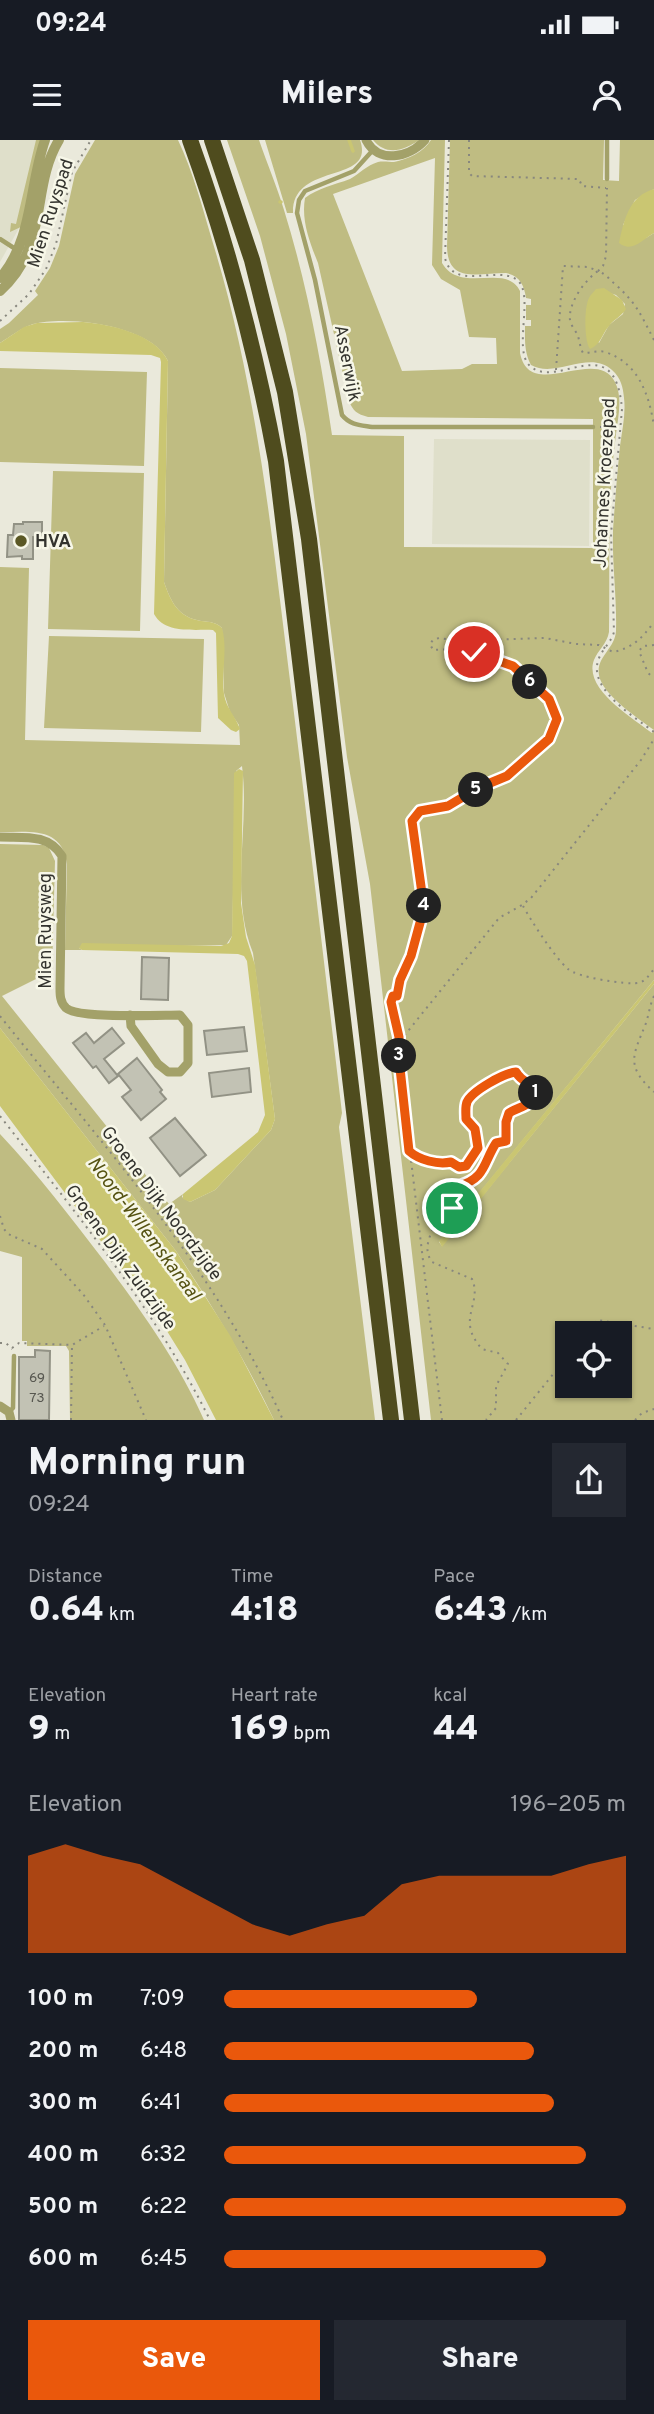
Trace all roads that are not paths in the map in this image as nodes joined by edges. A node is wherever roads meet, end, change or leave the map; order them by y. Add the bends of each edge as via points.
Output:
1 (45, 140) edge
2 (59, 140) edge
3 (190, 140) edge
4 (212, 140) edge
5 (366, 140) edge
6 (425, 140) edge
7 (607, 140) edge
8 (373, 150) junction
9 (607, 179) road end
10 (0, 239) edge
11 (18, 251) junction
12 (0, 278) edge
13 (0, 291) edge
14 (593, 427) road end
15 (0, 837) edge
16 (130, 1015) junction
17 (14, 1356) road end
18 (0, 1406) edge
19 (10, 1416) edge
20 (391, 1420) edge
21 (412, 1420) edge

1 - 11 street
2 - 13 street via 26,257
3 - 20 highway via 227,248 276,461
4 - 21 highway via 246,239 285,392 305,512
5 - 8 street
6 - 8 street via 400,155 382,156
7 - 9 lane
8 - 14 lane, Asserwijk via 354,171 305,191 297,207 345,419 372,427
10 - 11 lane
11 - 12 street
15 - 16 street, Mien Ruysweg via 40,838 62,856 60,988 65,1007 73,1013
16 - 16 street, Mien Ruysweg via 180,1015 188,1025 188,1063 180,1072 168,1072 158,1064 131,1026
17 - 19 lane
18 - 19 street

